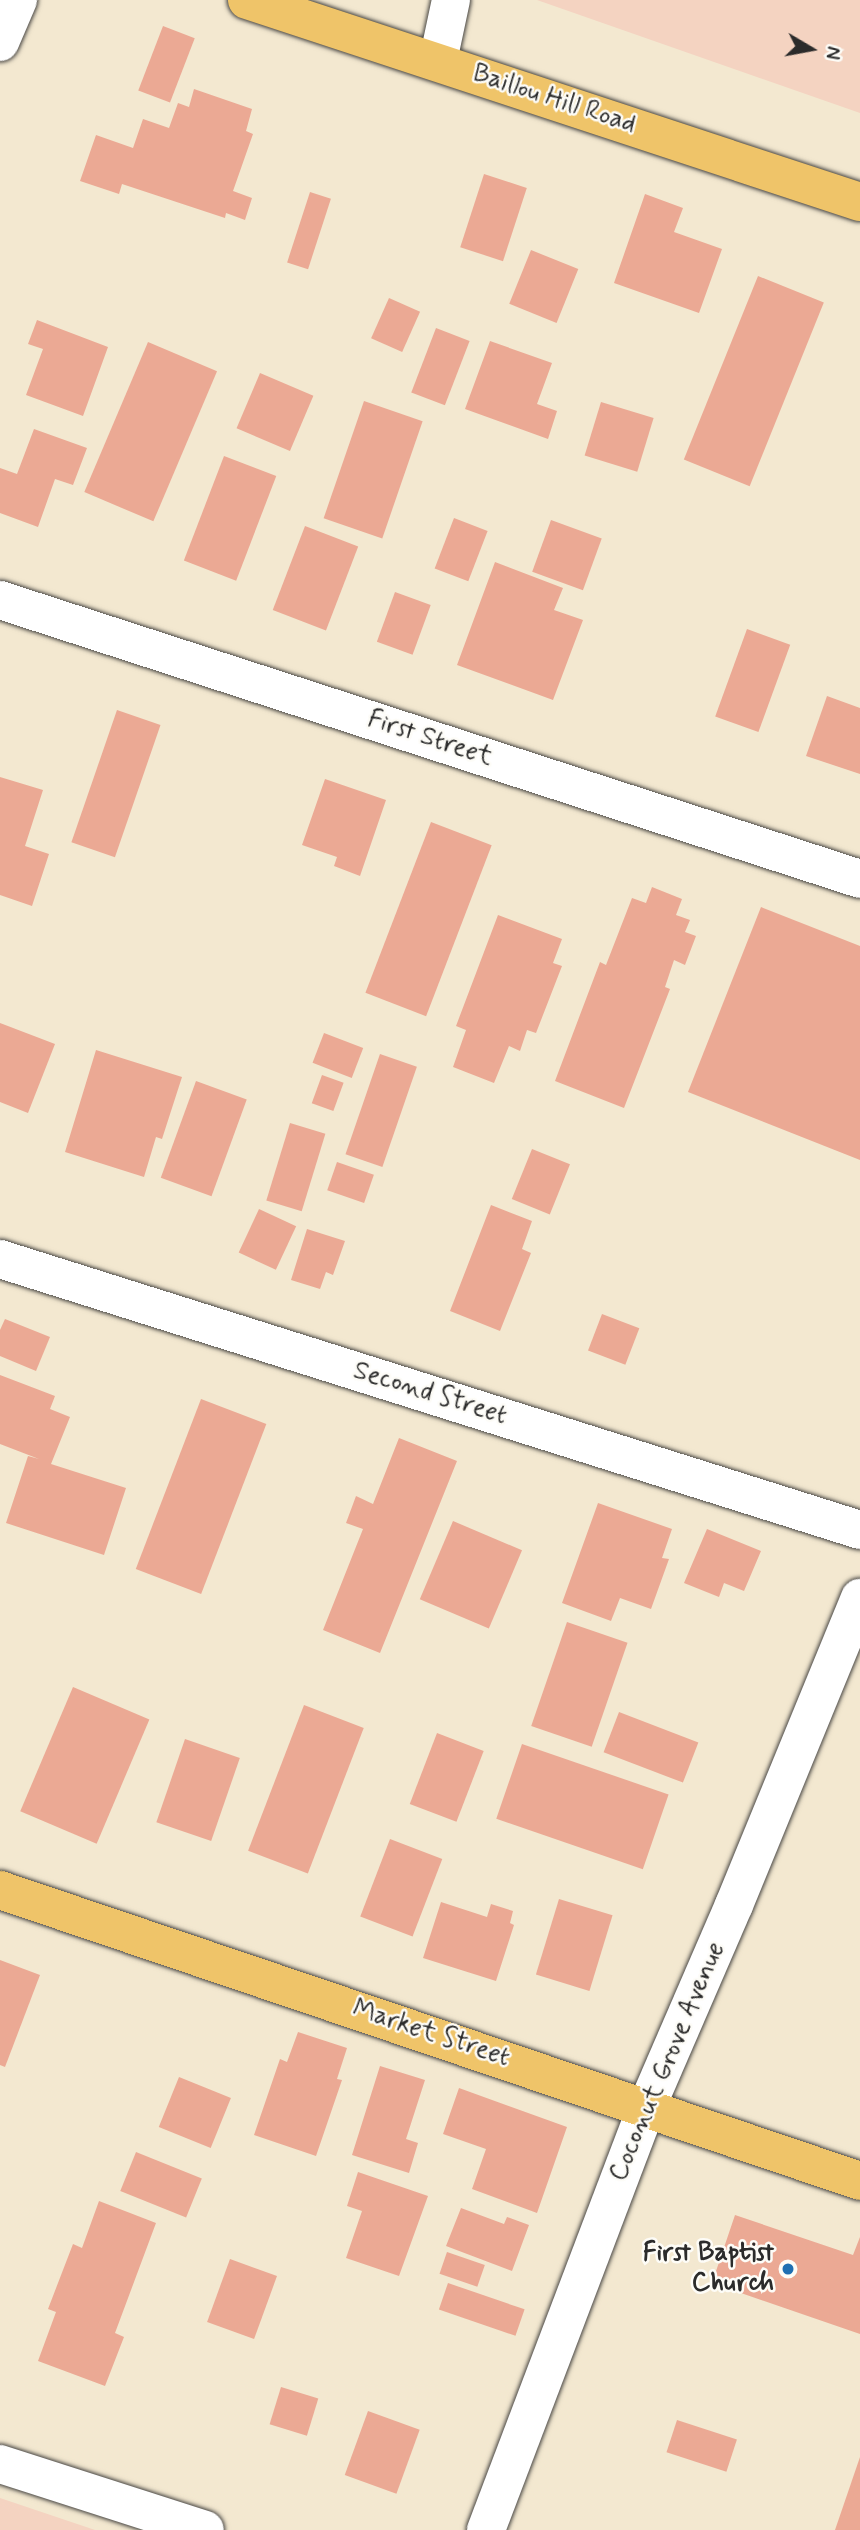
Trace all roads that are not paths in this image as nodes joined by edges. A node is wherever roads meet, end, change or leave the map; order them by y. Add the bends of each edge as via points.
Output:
1 (18, 0) edge
2 (247, 0) edge
3 (451, 0) edge
4 (0, 42) edge
5 (438, 61) junction
6 (860, 202) edge
7 (0, 600) edge
8 (860, 879) edge
9 (0, 1259) edge
10 (860, 1530) edge
11 (860, 1598) edge
12 (0, 1890) edge
13 (647, 2106) junction
14 (860, 2181) edge
15 (0, 2464) edge
16 (205, 2530) edge
17 (486, 2530) edge

1 - 4 street
2 - 5 main road, Baillou Hill Road
3 - 5 street
5 - 6 main road, Baillou Hill Road
7 - 8 street, First Street
9 - 10 street, Second Street
11 - 13 street, Coconut Grove Avenue
12 - 13 main road, Market Street
13 - 14 main road, Market Street
13 - 17 street, Coconut Grove Avenue
15 - 16 street

